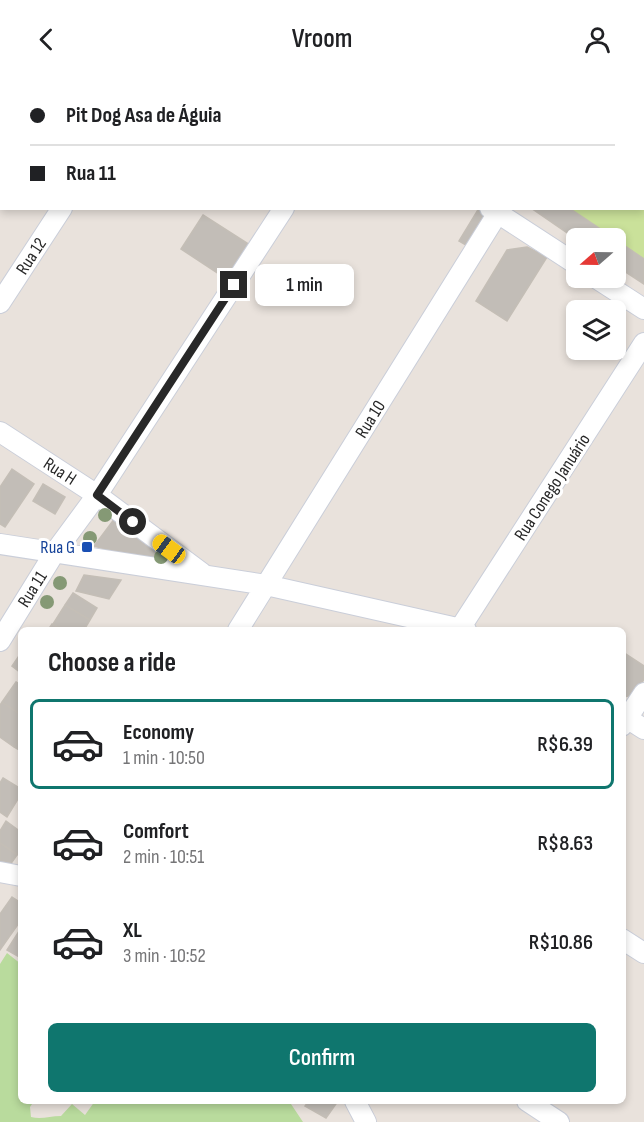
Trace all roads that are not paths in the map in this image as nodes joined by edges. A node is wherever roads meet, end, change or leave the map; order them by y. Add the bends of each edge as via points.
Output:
1 (61, 210) edge
2 (283, 210) edge
3 (496, 210) edge
4 (566, 257) edge
5 (611, 288) edge
6 (0, 303) edge
7 (644, 309) edge
8 (644, 343) edge
9 (0, 432) edge
10 (97, 495) junction
11 (0, 544) edge
12 (55, 552) junction
13 (205, 576) junction
14 (266, 585) junction
15 (240, 627) edge
16 (453, 627) edge
17 (463, 627) edge
18 (0, 641) edge
19 (644, 693) edge
20 (629, 722) edge
21 (0, 872) edge
22 (18, 875) edge
23 (626, 942) edge
24 (644, 953) edge
25 (531, 1104) edge
26 (559, 1122) edge

1 - 6 street, Rua 12
2 - 10 street, Rua 11
3 - 4 street
3 - 14 street, Rua 10
5 - 7 street
8 - 17 street, Rua Conego Januário
9 - 10 street, Rua H
10 - 12 street, Rua 11
10 - 13 street, Rua H
11 - 12 street
12 - 13 street
12 - 18 street, Rua 11
13 - 14 street
14 - 15 street, Rua 10
14 - 16 street
19 - 20 street
21 - 22 street
23 - 24 street
25 - 26 street

